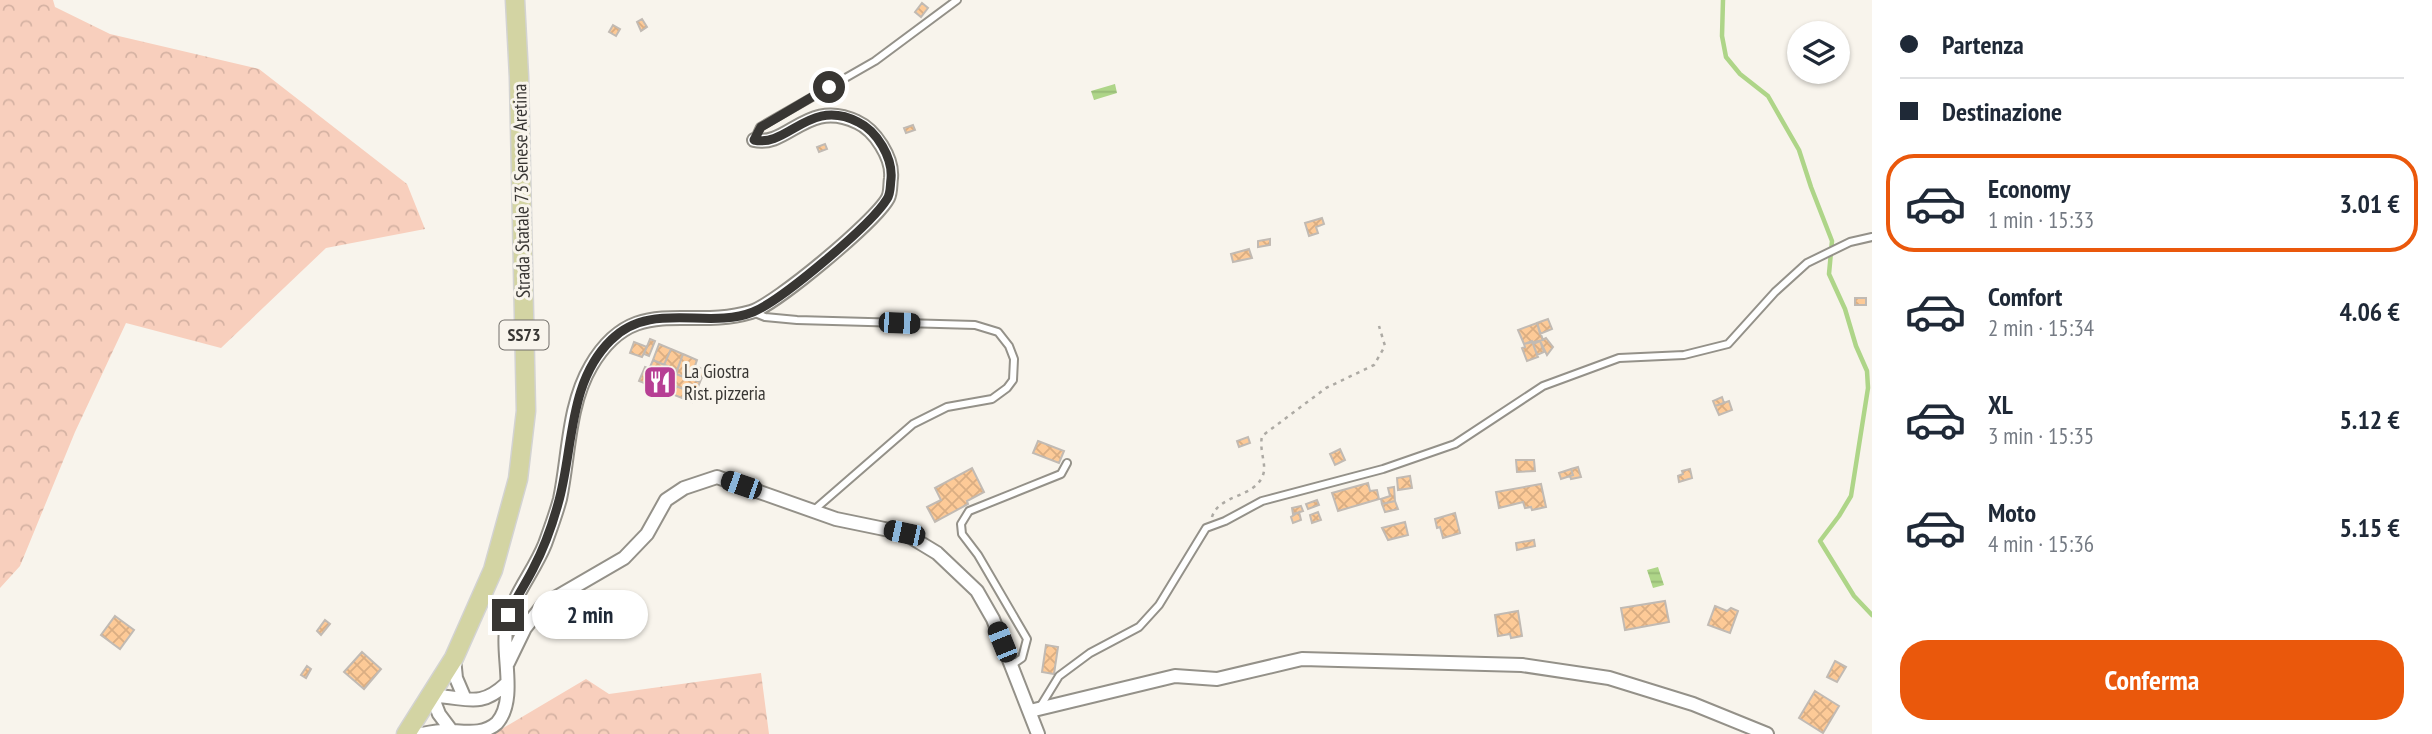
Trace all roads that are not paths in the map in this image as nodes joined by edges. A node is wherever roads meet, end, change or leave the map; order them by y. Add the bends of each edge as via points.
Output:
1 (514, 0) edge
2 (957, 0) edge
3 (754, 140) joint
4 (1872, 237) edge
5 (753, 312) junction
6 (1067, 463) dead end
7 (813, 511) junction
8 (454, 658) junction
9 (508, 663) junction
10 (1012, 665) junction
11 (506, 684) junction
12 (432, 696) junction
13 (465, 699) junction
14 (1035, 710) junction
15 (452, 730) junction
16 (406, 734) edge
17 (422, 734) edge
18 (1038, 734) edge
19 (1767, 734) edge

1 - 8 main road, Strada Statale 73 Senese Aretina / SS73 via 526,411 518,479 493,570
2 - 3 lane via 875,61 761,127
3 - 5 street via 771,141 803,122 837,116 859,122 872,133 892,171 889,196 881,208 812,271
4 - 14 lane via 1850,242 1807,263 1728,344 1684,355 1619,358 1542,386 1455,444 1383,469 1262,501 1206,528 1146,620 1059,676
5 - 7 lane via 797,320 975,325 998,332 1014,359 1013,380 1007,388 992,399 947,407 913,424
5 - 9 street via 658,318 631,325 611,340 590,367 577,403 559,502 544,546 508,615
6 - 10 lane via 1061,474 969,511 961,524 962,534 1027,639 1022,658
7 - 9 street via 717,477 684,488 666,500 647,534 624,558 543,606 525,628
7 - 10 street via 904,533 937,553 978,591
8 - 12 main road, Strada Statale 73 Senese Aretina / SS73
8 - 13 street
9 - 11 street
10 - 14 street
11 - 13 street via 493,696
11 - 15 street via 507,702 496,725 484,732
12 - 13 street
12 - 15 street
12 - 16 main road, Strada Statale 73 Senese Aretina / SS73
14 - 18 street
14 - 19 street via 1175,676 1217,679 1302,659 1522,665 1609,678 1693,704
15 - 17 street

